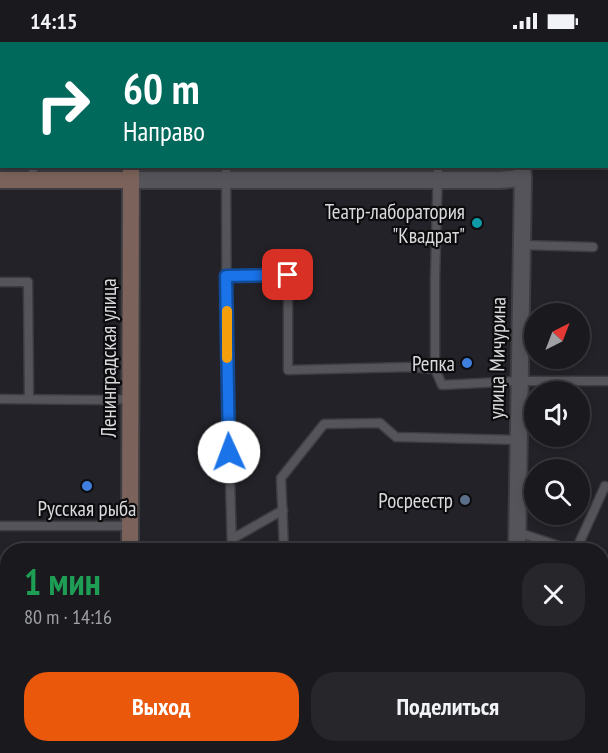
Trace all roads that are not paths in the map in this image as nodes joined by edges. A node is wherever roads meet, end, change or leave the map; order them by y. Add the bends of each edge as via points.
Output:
1 (523, 172) edge
2 (33, 173) edge
3 (131, 173) edge
4 (226, 173) edge
5 (438, 173) edge
6 (0, 180) edge
7 (521, 245) junction
8 (593, 247) dead end
9 (226, 276) junction
10 (0, 282) edge
11 (435, 369) junction
12 (519, 381) junction
13 (608, 381) edge
14 (0, 399) edge
15 (29, 399) junction
16 (130, 399) junction
17 (519, 440) junction
18 (608, 487) edge
19 (283, 510) junction
20 (0, 526) edge
21 (130, 526) junction
22 (517, 532) junction
23 (232, 539) junction
24 (130, 543) edge
25 (232, 543) edge
26 (284, 543) edge
27 (516, 543) edge
28 (550, 543) edge
29 (579, 543) edge

1 - 5 street via 500,180
1 - 7 street, улица Мичурина
2 - 3 main road
2 - 6 main road
3 - 4 street
3 - 16 main road, Ленинградская улица
4 - 5 street
4 - 9 lane
5 - 11 lane
7 - 8 lane
7 - 12 street, улица Мичурина
9 - 11 lane via 288,275 288,370
9 - 23 lane
10 - 15 lane via 28,282
11 - 12 lane via 442,385
12 - 13 lane
12 - 17 street, улица Мичурина
14 - 15 lane
15 - 16 lane
16 - 21 main road, Ленинградская улица
17 - 19 lane via 396,437 380,423 324,424 281,478
17 - 22 street, улица Мичурина
18 - 29 lane via 605,486
19 - 23 lane
19 - 26 lane
20 - 21 lane
21 - 24 main road, Ленинградская улица
22 - 27 street, улица Мичурина
22 - 28 lane
23 - 25 lane

